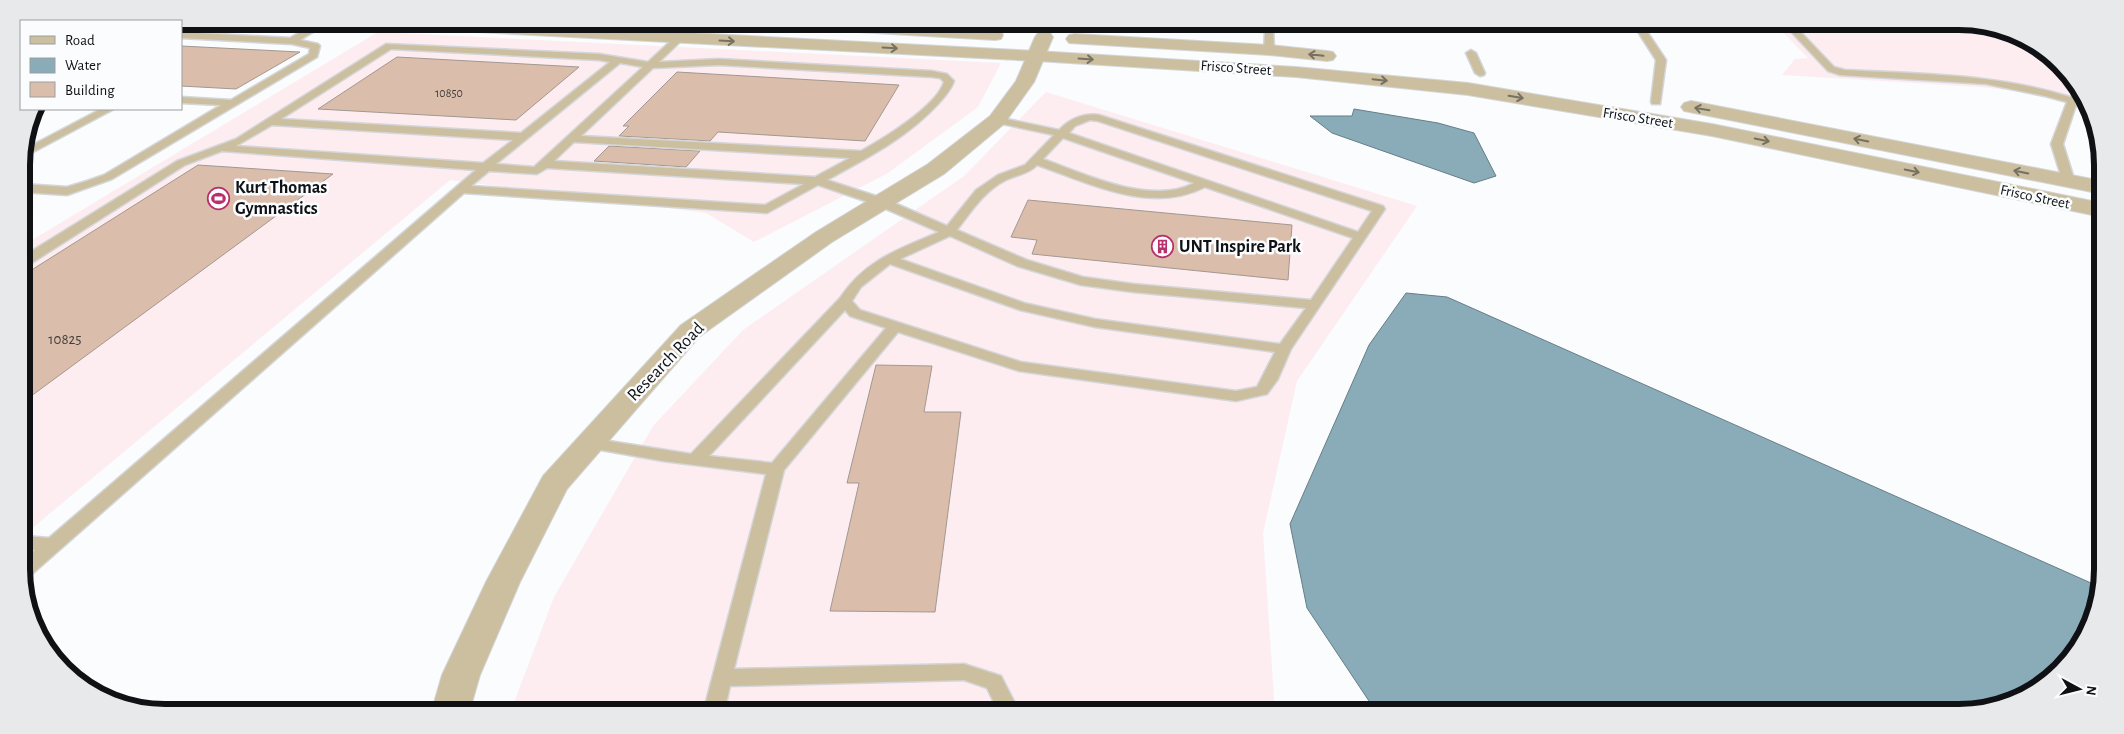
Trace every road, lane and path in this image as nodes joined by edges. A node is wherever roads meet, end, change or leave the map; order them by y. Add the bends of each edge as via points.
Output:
1 (311, 30) edge
2 (529, 30) edge
3 (688, 30) edge
4 (912, 30) edge
5 (1271, 30) edge
6 (1641, 30) edge
7 (1794, 30) edge
8 (182, 35) edge
9 (1034, 37) edge
10 (679, 38) junction
11 (292, 41) junction
12 (1269, 50) junction
13 (1470, 53) dead end
14 (1345, 58) dead end
15 (617, 61) junction
16 (650, 65) junction
17 (1460, 71) dead end
18 (1480, 73) junction
19 (1499, 76) dead end
20 (1468, 89) junction
21 (1636, 98) dead end
22 (182, 100) edge
23 (2077, 100) edge
24 (2078, 101) edge
25 (1656, 102) junction
26 (233, 103) junction
27 (107, 110) edge
28 (997, 120) junction
29 (269, 122) junction
30 (1062, 134) junction
31 (524, 137) junction
32 (571, 139) junction
33 (222, 149) junction
34 (31, 150) edge
35 (865, 155) junction
36 (1036, 162) junction
37 (544, 164) junction
38 (486, 167) junction
39 (817, 181) junction
40 (2068, 182) junction
41 (1204, 183) junction
42 (2094, 187) edge
43 (462, 188) junction
44 (30, 189) edge
45 (882, 202) junction
46 (2094, 208) edge
47 (949, 232) junction
48 (1361, 236) junction
49 (30, 258) edge
50 (888, 259) junction
51 (845, 301) junction
52 (1315, 305) junction
53 (895, 326) junction
54 (1284, 349) junction
55 (590, 443) junction
56 (695, 460) junction
57 (776, 469) junction
58 (30, 543) edge
59 (53, 545) junction
60 (30, 565) edge
61 (722, 678) junction
62 (453, 704) edge
63 (715, 704) edge
64 (1005, 704) edge

1 - 11 lane
2 - 10 street, Frisco Street
3 - 10 street
4 - 9 street, Frisco Street
5 - 12 lane
6 - 25 lane via 1662,60
7 - 23 lane via 1831,68 1844,73 1986,81
8 - 11 lane
10 -> 9 street, Frisco Street
9 - 12 street, Frisco Street
9 -> 20 street, Frisco Street via 1296,72
9 - 28 street, Research Road via 1025,82
10 - 16 lane
11 - 26 lane via 315,46 314,55
14 -> 12 street, Frisco Street
13 - 18 lane
15 - 16 lane
15 - 29 lane via 599,57 389,46
15 - 31 lane
16 - 32 lane
16 - 35 lane via 719,62 932,74 948,78 947,88 924,114
17 - 18 street
18 - 19 street
18 - 20 street
20 -> 46 street, Frisco Street via 1712,130
21 - 25 street, Frisco Street
22 - 26 lane
24 - 40 lane via 2057,144
40 -> 25 street, Frisco Street
26 - 44 lane via 108,177 67,191
27 - 34 lane
28 - 30 lane
28 - 45 street, Research Road via 936,169
29 - 31 lane
29 - 33 lane
30 - 36 lane
30 - 41 lane
30 - 48 lane via 1077,120 1089,117 1105,119 1379,209
31 - 38 lane
32 - 35 lane
32 - 37 lane
33 - 38 lane
33 - 49 lane via 181,164
35 - 39 lane
36 - 41 lane via 1127,191 1152,195 1183,193
36 - 47 lane via 1002,177 980,193
37 - 38 lane via 538,171
37 - 39 lane
38 - 43 lane
39 - 43 lane via 767,209
39 - 45 lane
40 - 42 street, Frisco Street
41 - 48 lane
43 - 59 lane
45 - 47 lane
45 - 55 street, Research Road via 824,237 690,331
47 - 50 lane
47 - 52 lane via 1022,263 1081,281
48 - 52 lane
50 - 51 lane via 856,284
50 - 54 lane via 1020,306 1095,323
51 - 53 lane via 855,313
51 - 56 lane
52 - 54 lane
53 - 54 lane via 1019,366 1236,396 1262,391
53 - 57 lane
55 - 56 lane
55 - 62 street, Research Road via 554,484 503,582 461,675
56 - 57 lane
57 - 61 lane
58 - 59 lane
59 - 60 lane
61 - 63 lane
61 - 64 lane via 964,672 994,682

